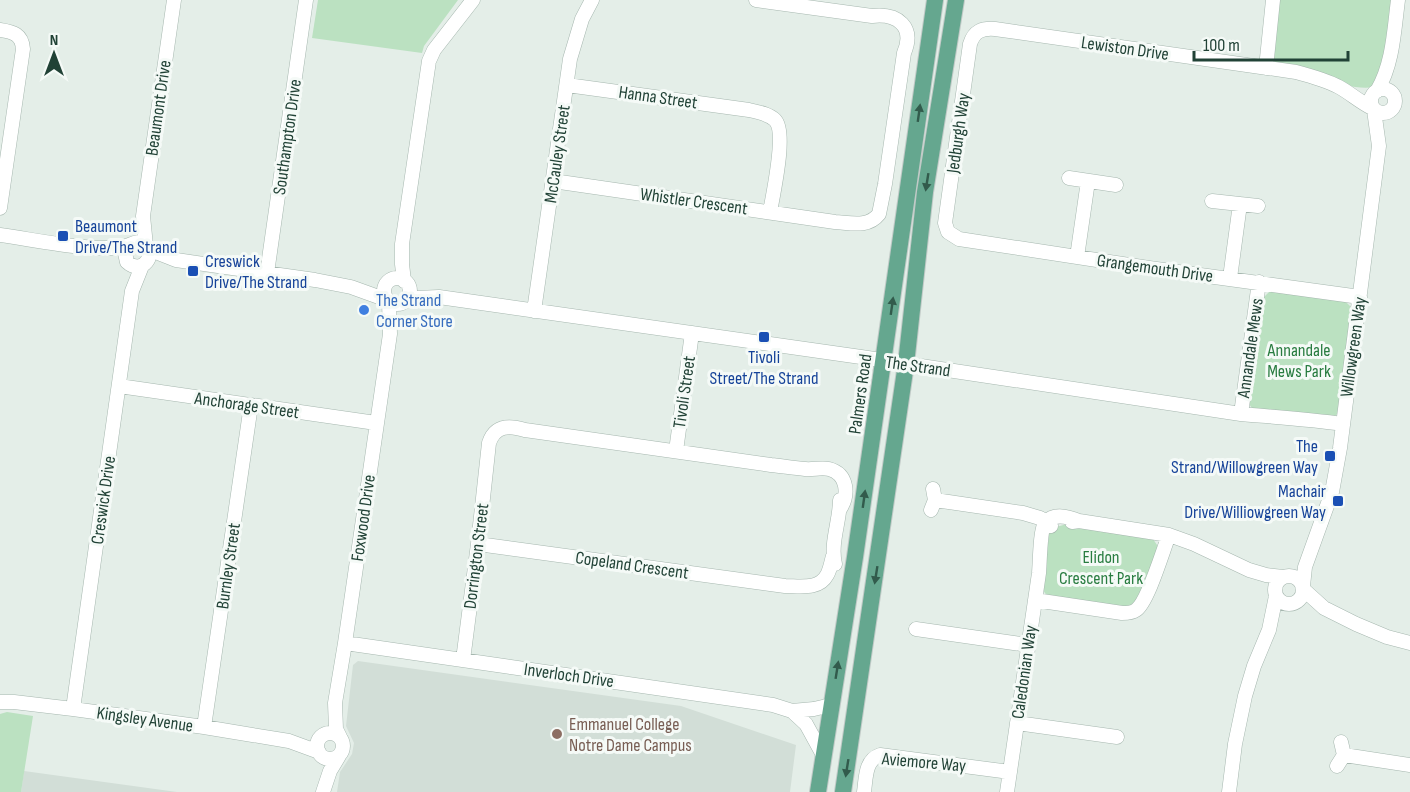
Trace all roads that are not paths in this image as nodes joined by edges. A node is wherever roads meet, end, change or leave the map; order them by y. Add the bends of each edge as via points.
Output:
1 (174, 0) edge
2 (306, 0) edge
3 (472, 0) edge
4 (592, 0) edge
5 (756, 0) edge
6 (935, 0) edge
7 (956, 0) edge
8 (1274, 0) edge
9 (1398, 0) edge
10 (0, 30) edge
11 (978, 32) joint
12 (1390, 58) junction
13 (1266, 68) junction
14 (567, 85) junction
15 (1341, 88) junction
16 (1376, 92) junction
17 (1393, 102) junction
18 (1373, 109) junction
19 (1379, 146) junction
20 (1069, 178) dead end
21 (553, 181) junction
22 (1089, 181) junction
23 (1116, 185) dead end
24 (1212, 201) dead end
25 (1240, 204) junction
26 (1258, 206) dead end
27 (0, 207) edge
28 (770, 212) junction
29 (143, 216) junction
30 (0, 235) edge
31 (951, 235) joint
32 (402, 244) junction
33 (130, 245) junction
34 (92, 248) junction
35 (147, 248) junction
36 (1077, 257) junction
37 (176, 260) junction
38 (136, 264) junction
39 (267, 273) junction
40 (1230, 278) junction
41 (405, 281) junction
42 (388, 282) junction
43 (1259, 282) junction
44 (351, 287) junction
45 (439, 297) junction
46 (1360, 297) junction
47 (396, 301) junction
48 (534, 311) junction
49 (692, 333) junction
50 (884, 361) junction
51 (906, 364) junction
52 (119, 386) junction
53 (251, 405) junction
54 (1241, 414) junction
55 (376, 423) junction
56 (1343, 428) junction
57 (501, 432) joint
58 (676, 451) junction
59 (933, 500) dead end
60 (1049, 524) junction
61 (1169, 535) junction
62 (478, 544) junction
63 (1312, 545) junction
64 (1249, 570) junction
65 (1284, 577) junction
66 (1303, 588) junction
67 (1275, 595) junction
68 (1035, 600) junction
69 (1294, 604) junction
70 (1324, 608) junction
71 (914, 629) dead end
72 (1269, 630) junction
73 (1410, 643) edge
74 (345, 644) junction
75 (1028, 645) junction
76 (464, 660) junction
77 (0, 702) edge
78 (335, 703) junction
79 (831, 705) junction
80 (73, 709) junction
81 (792, 711) junction
82 (1017, 723) junction
83 (204, 727) junction
84 (321, 736) junction
85 (340, 737) junction
86 (1120, 738) dead end
87 (289, 741) junction
88 (319, 753) junction
89 (1341, 754) dead end
90 (823, 755) junction
91 (339, 756) junction
92 (1410, 765) edge
93 (1010, 772) junction
94 (324, 790) edge
95 (818, 792) edge
96 (843, 792) edge
97 (864, 792) edge
98 (1007, 792) edge
99 (1229, 792) edge

1 - 29 street, Beaumont Drive
2 - 39 street, Southampton Drive
3 - 32 street via 429,61
4 - 14 street, McCauley Street via 572,51
5 - 28 street, Whistler Crescent via 872,16 892,23 900,29 904,53 885,184 886,211 881,223 860,231 835,222
50 -> 6 main road, Palmers Road
7 -> 51 main road via 925,192
8 - 13 street
9 - 12 street, Willowgreen Way
10 - 27 street via 16,34 22,45
11 - 13 street, Lewiston Drive via 995,29
11 - 31 street, Jedburgh Way via 970,44 946,216
12 - 16 street, Willowgreen Way
12 - 17 street, Willowgreen Way
13 - 15 street, Lewiston Drive via 1306,75
14 - 21 street, McCauley Street
14 - 28 street, Hanna Street via 749,110 768,109 780,115 787,129
15 - 16 street, Lewiston Drive
15 - 18 street, Lewiston Drive
16 - 17 street via 1386,90
16 - 18 street via 1371,101
17 - 18 street via 1388,112
17 - 19 street, Willowgreen Way
18 - 19 street, Willowgreen Way
19 - 46 street, Willowgreen Way
20 - 22 street
21 - 28 street, Whistler Crescent
21 - 48 street, McCauley Street
22 - 23 street
22 - 36 street
24 - 25 street
25 - 26 street
25 - 40 street
29 - 33 street, Beaumont Drive
29 - 35 street, Beaumont Drive
30 - 34 street, The Strand
31 - 36 street, Grangemouth Drive
32 - 41 street
32 - 42 street
33 - 34 street, The Strand
33 - 35 street via 139,243
33 - 38 street via 125,253
34 - 38 street, The Strand
35 - 37 street, The Strand
35 - 38 street via 149,257
36 - 40 street, Grangemouth Drive
37 - 38 street, The Strand
37 - 39 street, The Strand
38 - 52 street, Creswick Drive
39 - 44 street, The Strand
40 - 43 street, Grangemouth Drive
41 - 42 street via 398,278
41 - 45 street, The Strand
41 - 47 street via 410,293
42 - 44 street, The Strand
42 - 47 street via 384,293
43 - 46 street, Grangemouth Drive
43 - 54 street, Annandale Mews
44 - 47 street, The Strand
45 - 47 street, The Strand
45 - 48 street, The Strand
46 - 56 street, Willowgreen Way
47 - 55 street, Foxwood Drive
48 - 49 street, The Strand
49 - 50 street, The Strand
49 - 58 street, Tivoli Street
50 - 51 street, The Strand
79 -> 50 main road, Palmers Road
51 - 54 street, The Strand
51 -> 96 main road
52 - 53 street, Anchorage Street
52 - 80 street, Creswick Drive
53 - 55 street, Anchorage Street
53 - 83 street, Burnley Street
54 - 56 street, The Strand
55 - 74 street, Foxwood Drive
56 - 63 street, Willowgreen Way via 1332,492
57 - 58 street, Copeland Crescent via 511,426
57 - 62 street, Dorrington Street via 491,437
58 - 62 street, Copeland Crescent via 807,469 833,479 840,508 834,556 826,578 810,586 785,586
59 - 60 street via 1023,513
60 - 61 street via 1049,519 1061,516
60 - 68 street, Caledonian Way via 1043,526
61 - 64 street
61 - 68 street via 1146,596 1135,611 1122,613
62 - 76 street, Dorrington Street
63 - 65 street, Willowgreen Way
63 - 66 street, Willowgreen Way
64 - 65 street
64 - 67 street
65 - 66 street via 1297,578
65 - 67 street via 1277,582
66 - 69 street via 1302,597
66 - 70 street
67 - 69 street via 1282,603
67 - 72 street
68 - 75 street, Caledonian Way
69 - 70 street
69 - 72 street
70 - 73 street via 1377,633
71 - 75 street
72 - 99 street via 1245,696
74 - 76 street, Inverloch Drive
74 - 78 street, Foxwood Drive
75 - 82 street, Caledonian Way
76 - 81 street, Inverloch Drive via 773,705
77 - 80 street, Kingsley Avenue
78 - 84 street, Foxwood Drive
78 - 85 street, Foxwood Drive
79 - 81 street, Inverloch Drive
79 - 90 main road, Palmers Road
80 - 83 street, Kingsley Avenue
81 - 90 street via 806,724
82 - 86 street
82 - 93 street, Caledonian Way
83 - 87 street, Kingsley Avenue
84 - 85 street via 331,732
84 - 87 street, Kingsley Avenue
84 - 88 street, Foxwood Drive
85 - 91 street, Foxwood Drive via 343,746
87 - 88 street, Kingsley Avenue
88 - 91 street via 329,759
88 - 94 street, Foxwood Drive
89 - 92 street
90 - 95 main road, Palmers Road
91 - 94 street, Foxwood Drive
93 - 97 street, Aviemore Way via 880,755 869,764
93 - 98 street, Caledonian Way

